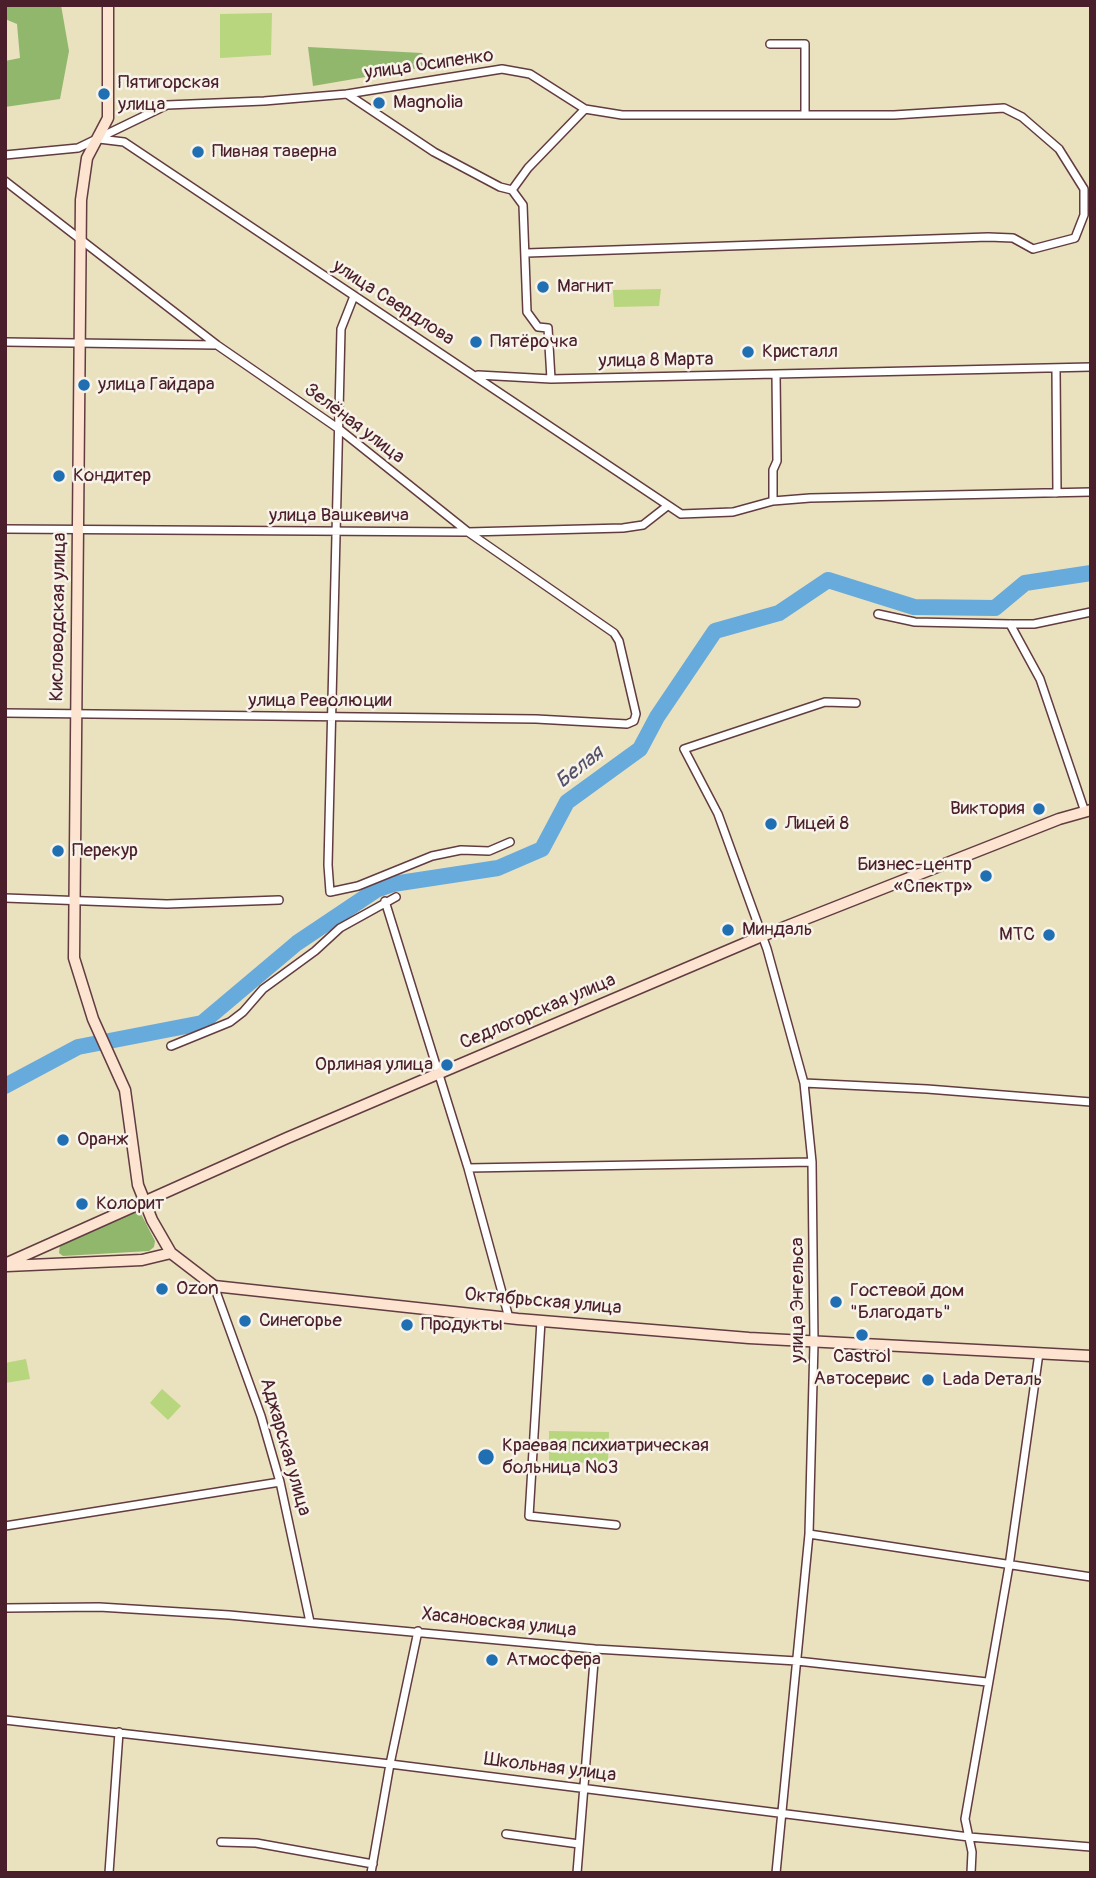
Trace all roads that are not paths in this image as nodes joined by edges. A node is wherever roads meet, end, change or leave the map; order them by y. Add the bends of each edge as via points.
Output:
1 (108, 5) edge
2 (770, 44) dead end
3 (347, 94) junction
4 (585, 109) junction
5 (804, 116) junction
6 (98, 139) junction
7 (5, 155) edge
8 (5, 181) edge
9 (512, 190) junction
10 (80, 240) junction
11 (527, 253) junction
12 (354, 296) junction
13 (5, 342) edge
14 (78, 343) junction
15 (217, 345) junction
16 (1091, 367) edge
17 (1056, 369) junction
18 (473, 374) junction
19 (776, 374) junction
20 (551, 379) junction
21 (339, 429) junction
22 (1057, 492) junction
23 (1091, 492) edge
24 (773, 501) junction
25 (666, 507) junction
26 (5, 529) edge
27 (78, 529) junction
28 (336, 532) junction
29 (468, 532) junction
30 (1091, 612) edge
31 (878, 614) dead end
32 (1010, 624) junction
33 (856, 704) dead end
34 (5, 713) edge
35 (75, 715) junction
36 (333, 717) junction
37 (634, 722) joint
38 (1088, 811) edge
39 (510, 842) dead end
40 (396, 897) dead end
41 (5, 898) edge
42 (74, 900) junction
43 (279, 900) dead end
44 (385, 901) junction
45 (762, 936) junction
46 (171, 1046) dead end
47 (439, 1073) junction
48 (804, 1083) junction
49 (1091, 1102) edge
50 (812, 1163) junction
51 (468, 1168) junction
52 (143, 1201) junction
53 (171, 1253) junction
54 (5, 1265) edge
55 (214, 1286) junction
56 (509, 1318) junction
57 (541, 1321) junction
58 (814, 1343) junction
59 (1039, 1353) junction
60 (1091, 1356) edge
61 (281, 1482) junction
62 (616, 1525) dead end
63 (5, 1527) edge
64 (809, 1534) junction
65 (1009, 1566) junction
66 (1091, 1577) edge
67 (6, 1608) edge
68 (310, 1622) junction
69 (418, 1631) junction
70 (595, 1649) junction
71 (797, 1661) junction
72 (987, 1682) junction
73 (5, 1720) edge
74 (119, 1732) junction
75 (390, 1764) junction
76 (585, 1788) junction
77 (783, 1814) junction
78 (506, 1834) dead end
79 (969, 1838) junction
80 (221, 1842) dead end
81 (579, 1844) junction
82 (1091, 1847) edge
83 (372, 1868) edge
84 (109, 1873) edge
85 (577, 1873) edge
86 (776, 1873) edge
87 (971, 1873) edge

1 - 6 main road, Кисловодская улица via 109,105
2 - 5 street via 804,44
3 - 4 street, улица Осипенко via 502,69 530,74
3 - 6 street, улица Осипенко via 167,105
3 - 9 street via 434,152
4 - 5 street, улица Осипенко via 622,115
4 - 9 street via 527,168
5 - 11 street, улица Осипенко via 1004,108 1022,117 1059,149 1084,189 1084,215 1075,237 1033,249 1013,238 988,237
6 - 7 street via 63,151
6 - 10 main road, Кисловодская улица via 83,177
6 - 12 street, улица Свердлова via 121,141
8 - 10 street, Зелёная улица
9 - 11 street via 523,205
10 - 14 main road, Кисловодская улица
10 - 15 street, Зелёная улица
11 - 20 street via 527,312 538,327 548,328
12 - 18 street, улица Свердлова
12 - 21 street via 341,329
13 - 14 street
14 - 15 street
14 - 27 main road, Кисловодская улица
15 - 21 street, Зелёная улица
16 - 17 street, улица 8 Марта
17 - 19 street, улица 8 Марта
17 - 22 street
18 - 20 street, улица 8 Марта
18 - 25 street, улица Свердлова
19 - 20 street, улица 8 Марта
19 - 24 street
21 - 28 street
21 - 29 street, Зелёная улица
22 - 23 street
22 - 24 street
24 - 25 street via 756,508 701,514 681,514
25 - 29 street, улица Вашкевича via 643,525 623,528
26 - 27 street, улица Вашкевича
27 - 28 street, улица Вашкевича
27 - 35 main road, Кисловодская улица
28 - 29 street, улица Вашкевича
28 - 36 street
29 - 37 street, Зелёная улица via 614,633 636,714
30 - 32 street via 1034,624
31 - 32 street via 915,622
32 - 38 street via 1040,679
33 - 45 street, улица Энгельса via 825,702 684,749 718,814
34 - 35 street, улица Революции
35 - 36 street, улица Революции
35 - 42 main road, Кисловодская улица
36 - 37 street, улица Революции
36 - 39 street via 330,892 358,886 432,856 489,850
38 - 45 main road, Седлогорская улица
40 - 44 street
41 - 42 street
42 - 43 street via 167,904
42 - 52 main road, Кисловодская улица via 74,958 93,1019 125,1090 134,1169
44 - 46 street via 340,928 262,989 230,1022
44 - 47 street
45 - 47 main road, Седлогорская улица
45 - 48 street, улица Энгельса
47 - 51 street
47 - 52 main road, Седлогорская улица
48 - 49 street
48 - 50 street, улица Энгельса
50 - 51 street
50 - 58 street, улица Энгельса
51 - 56 street
52 - 53 main road
52 - 54 main road, Седлогорская улица
53 - 54 main road via 142,1260
53 - 55 main road
55 - 56 main road, Октябрьская улица
55 - 61 street, Аджарская улица
56 - 57 main road, Октябрьская улица
57 - 58 main road, Октябрьская улица
57 - 62 street via 529,1516
58 - 59 main road, Октябрьская улица
58 - 64 street, улица Энгельса
59 - 60 main road, Октябрьская улица
59 - 65 street
61 - 63 street
61 - 68 street, Аджарская улица
64 - 65 street
64 - 71 street, улица Энгельса
65 - 66 street
65 - 72 street
67 - 68 street, Хасановская улица via 99,1606
68 - 69 street, Хасановская улица
69 - 70 street, Хасановская улица
69 - 75 street
70 - 71 street, Хасановская улица
70 - 76 street
71 - 72 street, Хасановская улица
71 - 77 street, улица Энгельса
72 - 79 street via 965,1819
73 - 74 street, Школьная улица
74 - 75 street, Школьная улица
74 - 84 street
75 - 76 street, Школьная улица
75 - 83 street
76 - 77 street, Школьная улица
76 - 81 street
77 - 79 street, Школьная улица
77 - 86 street, улица Энгельса
78 - 81 street
79 - 82 street, Школьная улица
79 - 87 street
80 - 83 street via 256,1843
81 - 85 street

